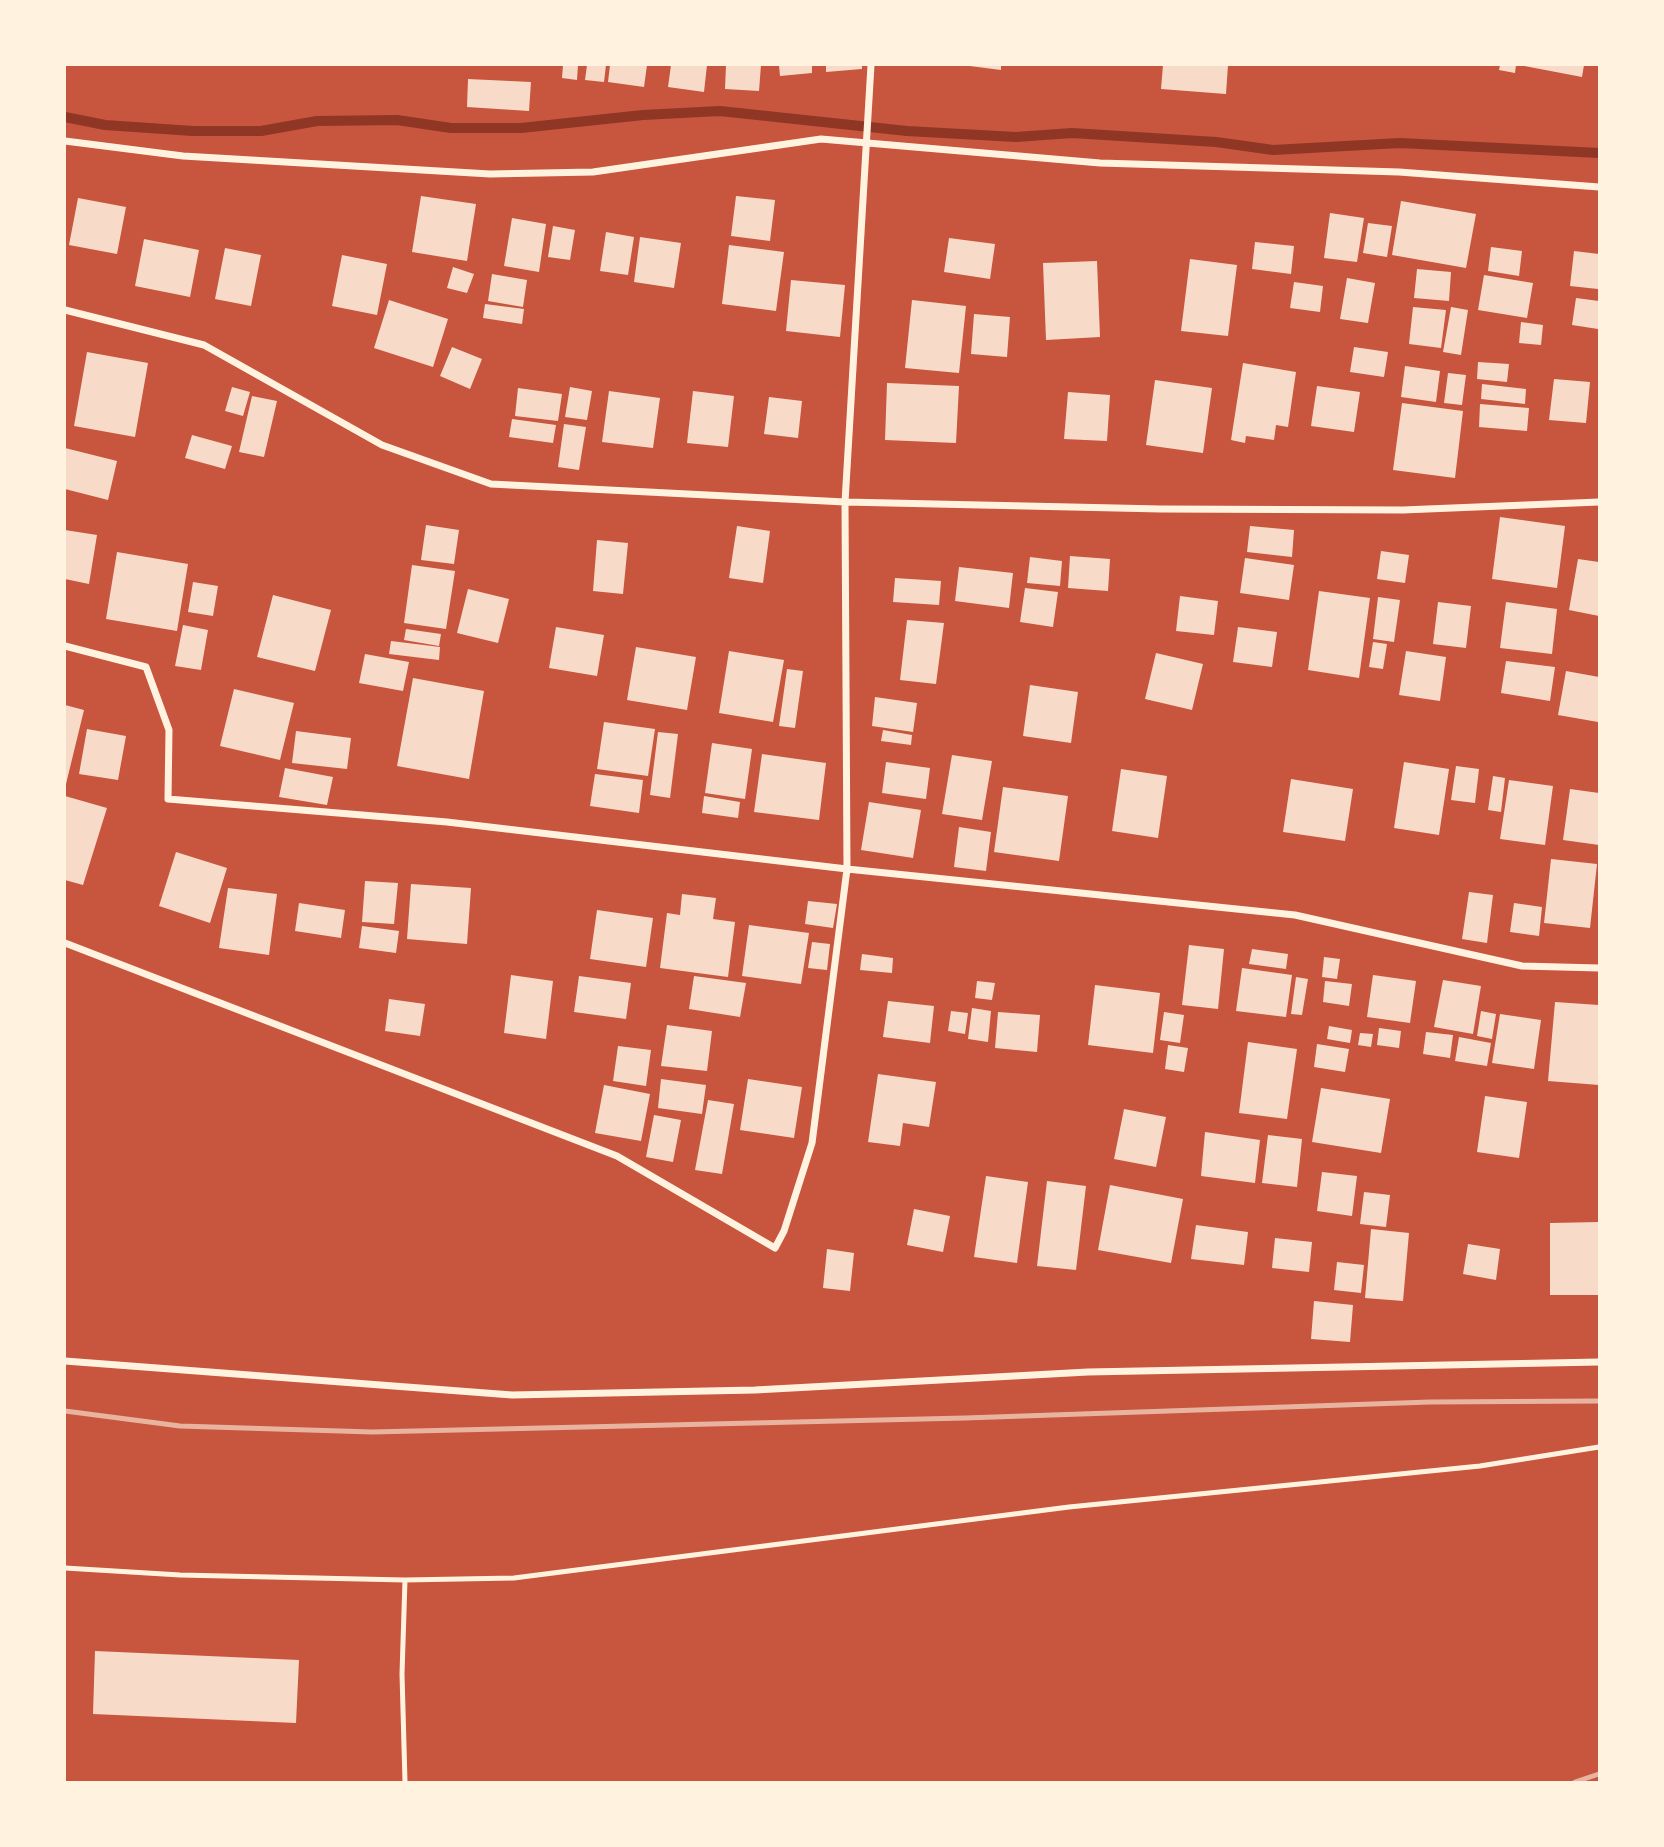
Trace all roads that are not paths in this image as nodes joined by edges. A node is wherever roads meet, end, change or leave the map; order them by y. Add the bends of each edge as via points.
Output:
1 (871, 65) edge
2 (65, 141) edge
3 (865, 145) junction
4 (1599, 187) edge
5 (65, 310) edge
6 (845, 502) junction
7 (1599, 502) edge
8 (65, 646) edge
9 (847, 869) junction
10 (65, 943) edge
11 (1599, 968) edge
12 (65, 1361) edge
13 (1599, 1362) edge
14 (1599, 1447) edge
15 (65, 1568) edge
16 (405, 1580) junction
17 (405, 1782) edge

1 - 3 street
2 - 3 street via 183,156 490,174 593,172 821,139
3 - 4 street via 1100,163 1399,172
3 - 6 street
5 - 6 street via 204,345 382,446 491,484
6 - 7 street via 1403,510
6 - 9 street
8 - 9 street via 146,667 169,730 168,799 447,822
9 - 10 street via 812,1143 775,1248 617,1156
9 - 11 street via 1295,915 1522,966
12 - 13 street via 512,1395 755,1390 1088,1372
14 - 16 lane via 1480,1466 1069,1507 513,1578
15 - 16 lane
16 - 17 lane

